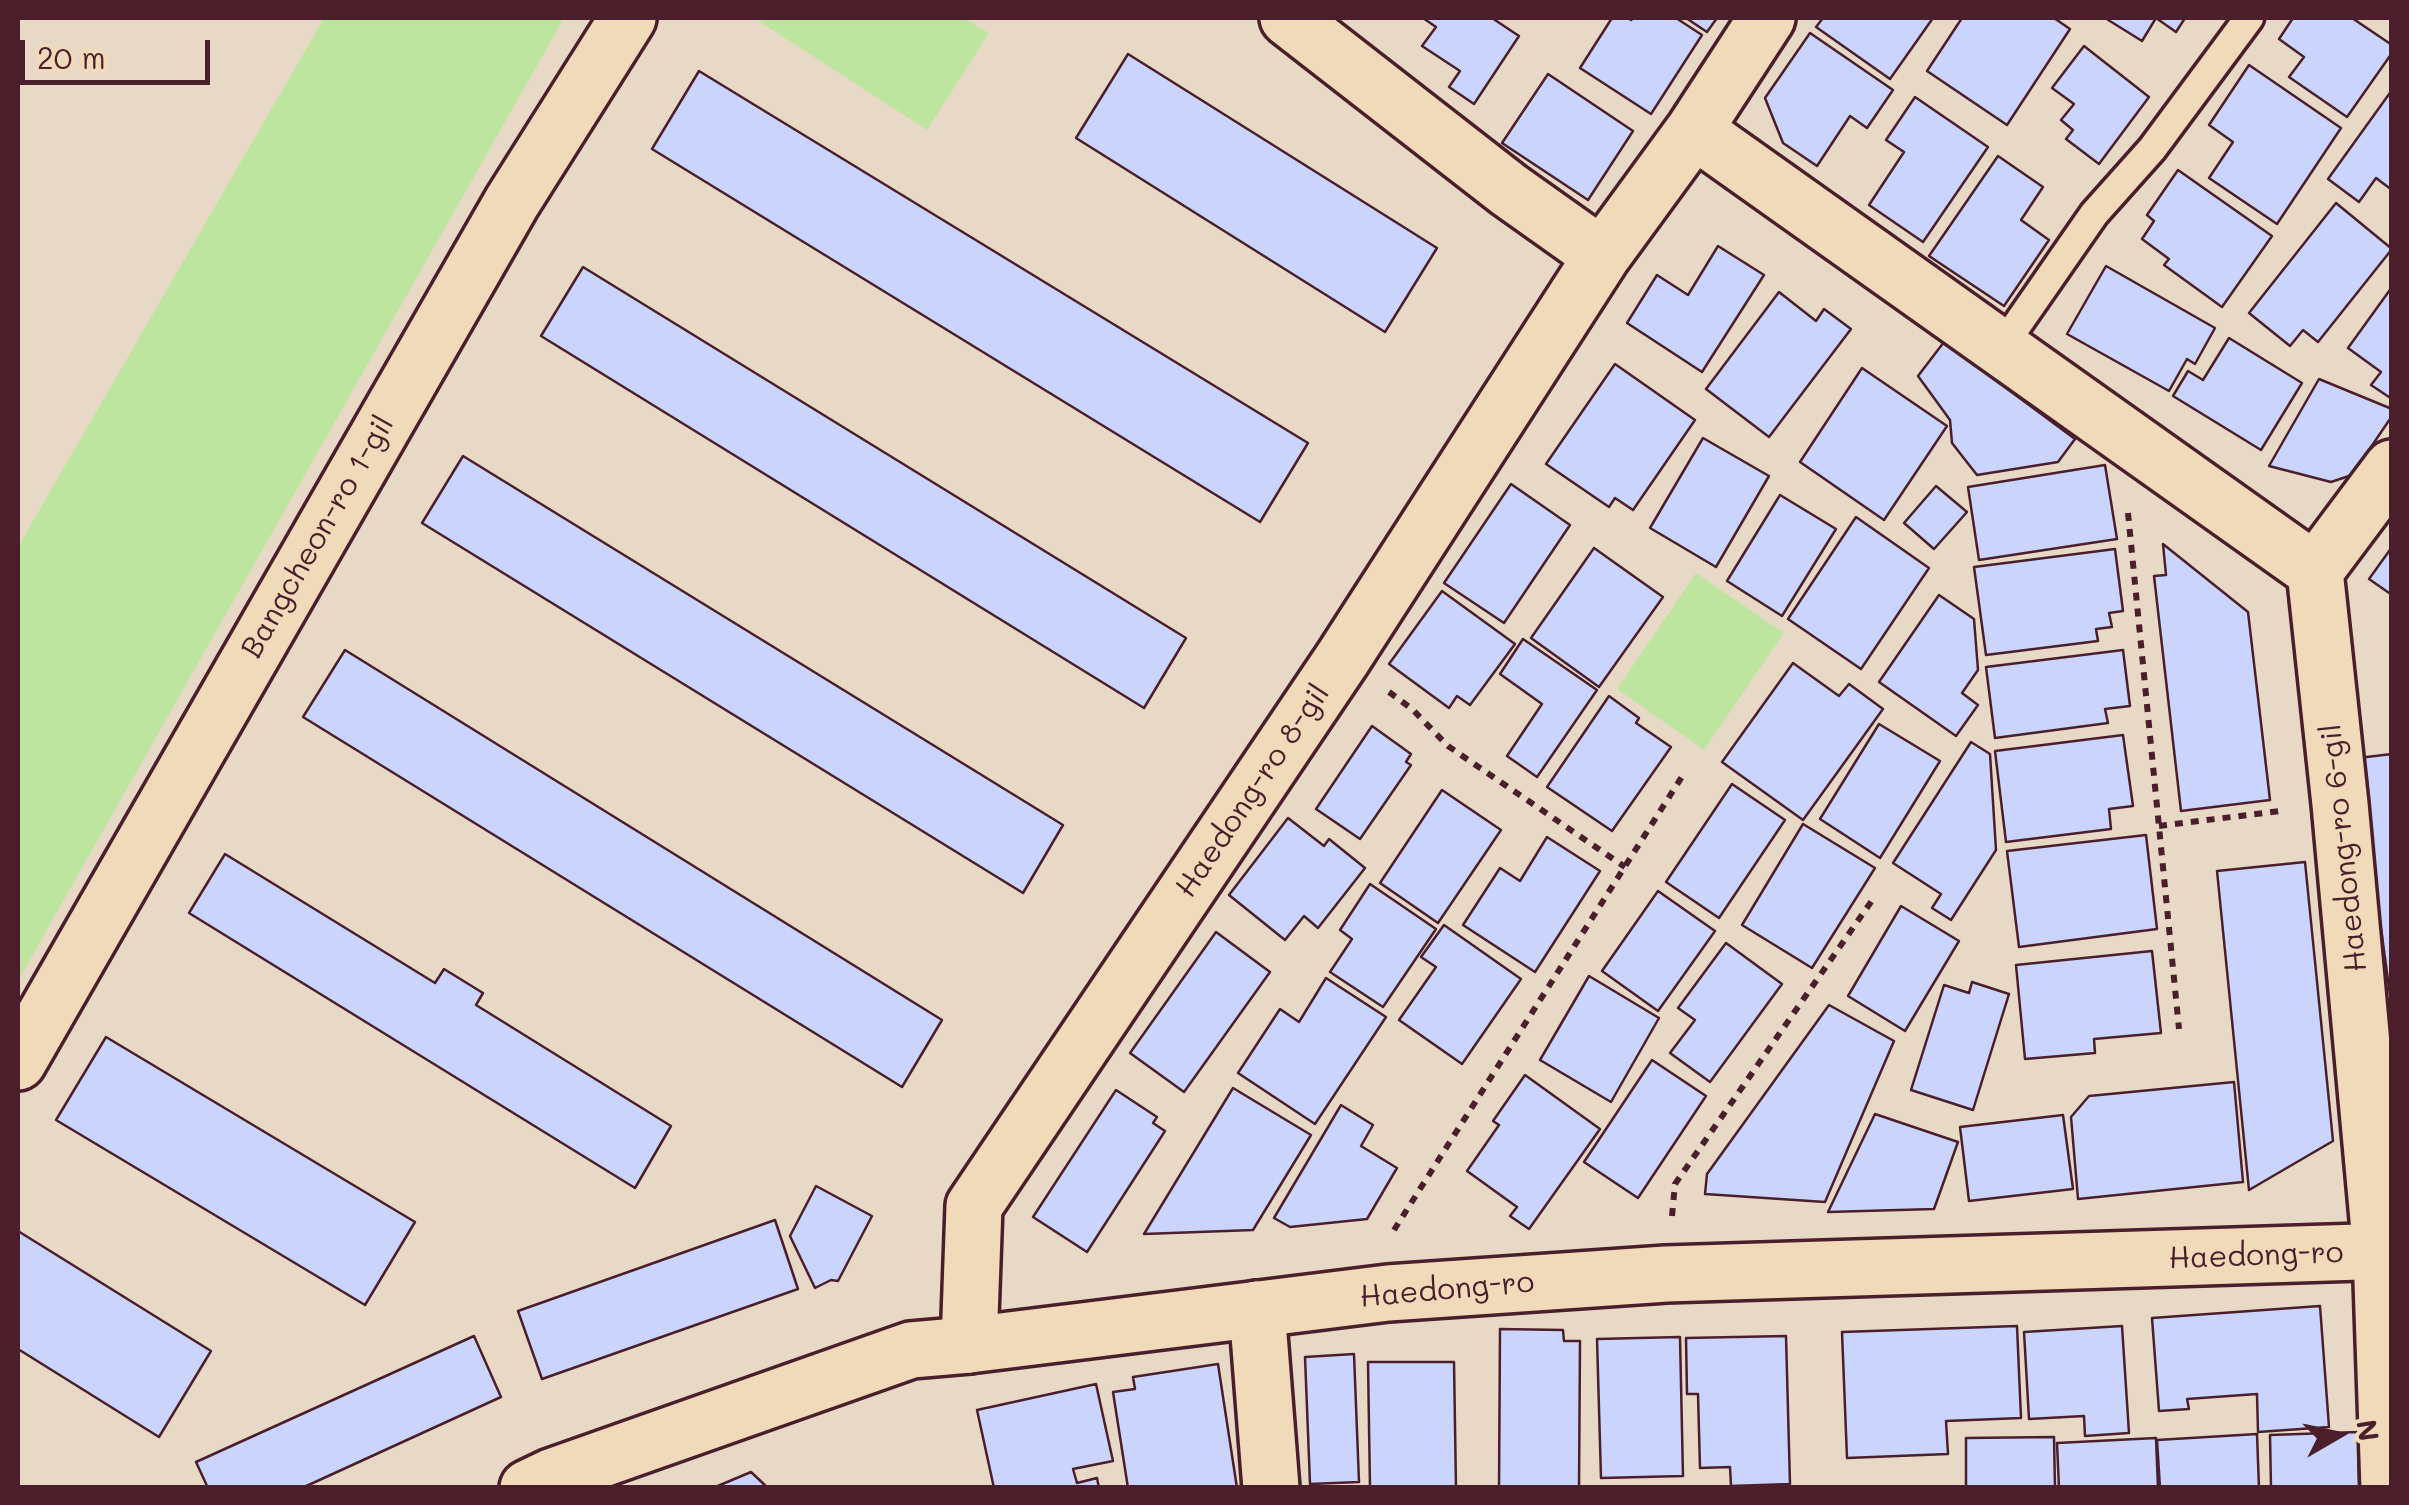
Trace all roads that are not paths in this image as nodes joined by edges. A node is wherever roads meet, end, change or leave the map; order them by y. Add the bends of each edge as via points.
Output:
1 (628, 18) edge
2 (1288, 18) edge
3 (1767, 18) edge
4 (2248, 18) edge
5 (1694, 130) junction
6 (1602, 256) junction
7 (2001, 348) junction
8 (2392, 468) edge
9 (2315, 571) junction
10 (18, 1062) edge
11 (2386, 1252) edge
12 (1257, 1309) junction
13 (969, 1345) junction
14 (528, 1488) edge
15 (1271, 1488) edge
16 (2389, 1488) edge

1 - 10 street, Bangcheon-ro 1-gil via 512,202
2 - 6 street
3 - 5 street, Haedong-ro 8-gil
4 - 7 lane via 2152,149 2094,214
5 - 6 street, Haedong-ro 8-gil
5 - 7 street
6 - 13 street, Haedong-ro 8-gil via 1343,658 974,1206
7 - 9 street
8 - 9 street
9 - 11 street, Haedong-ro 6-gil
11 - 12 street, Haedong-ro via 1666,1274
11 - 16 street, Haedong-ro 6-gil
12 - 13 street, Haedong-ro
12 - 15 street
13 - 14 street, Haedong-ro via 911,1350

